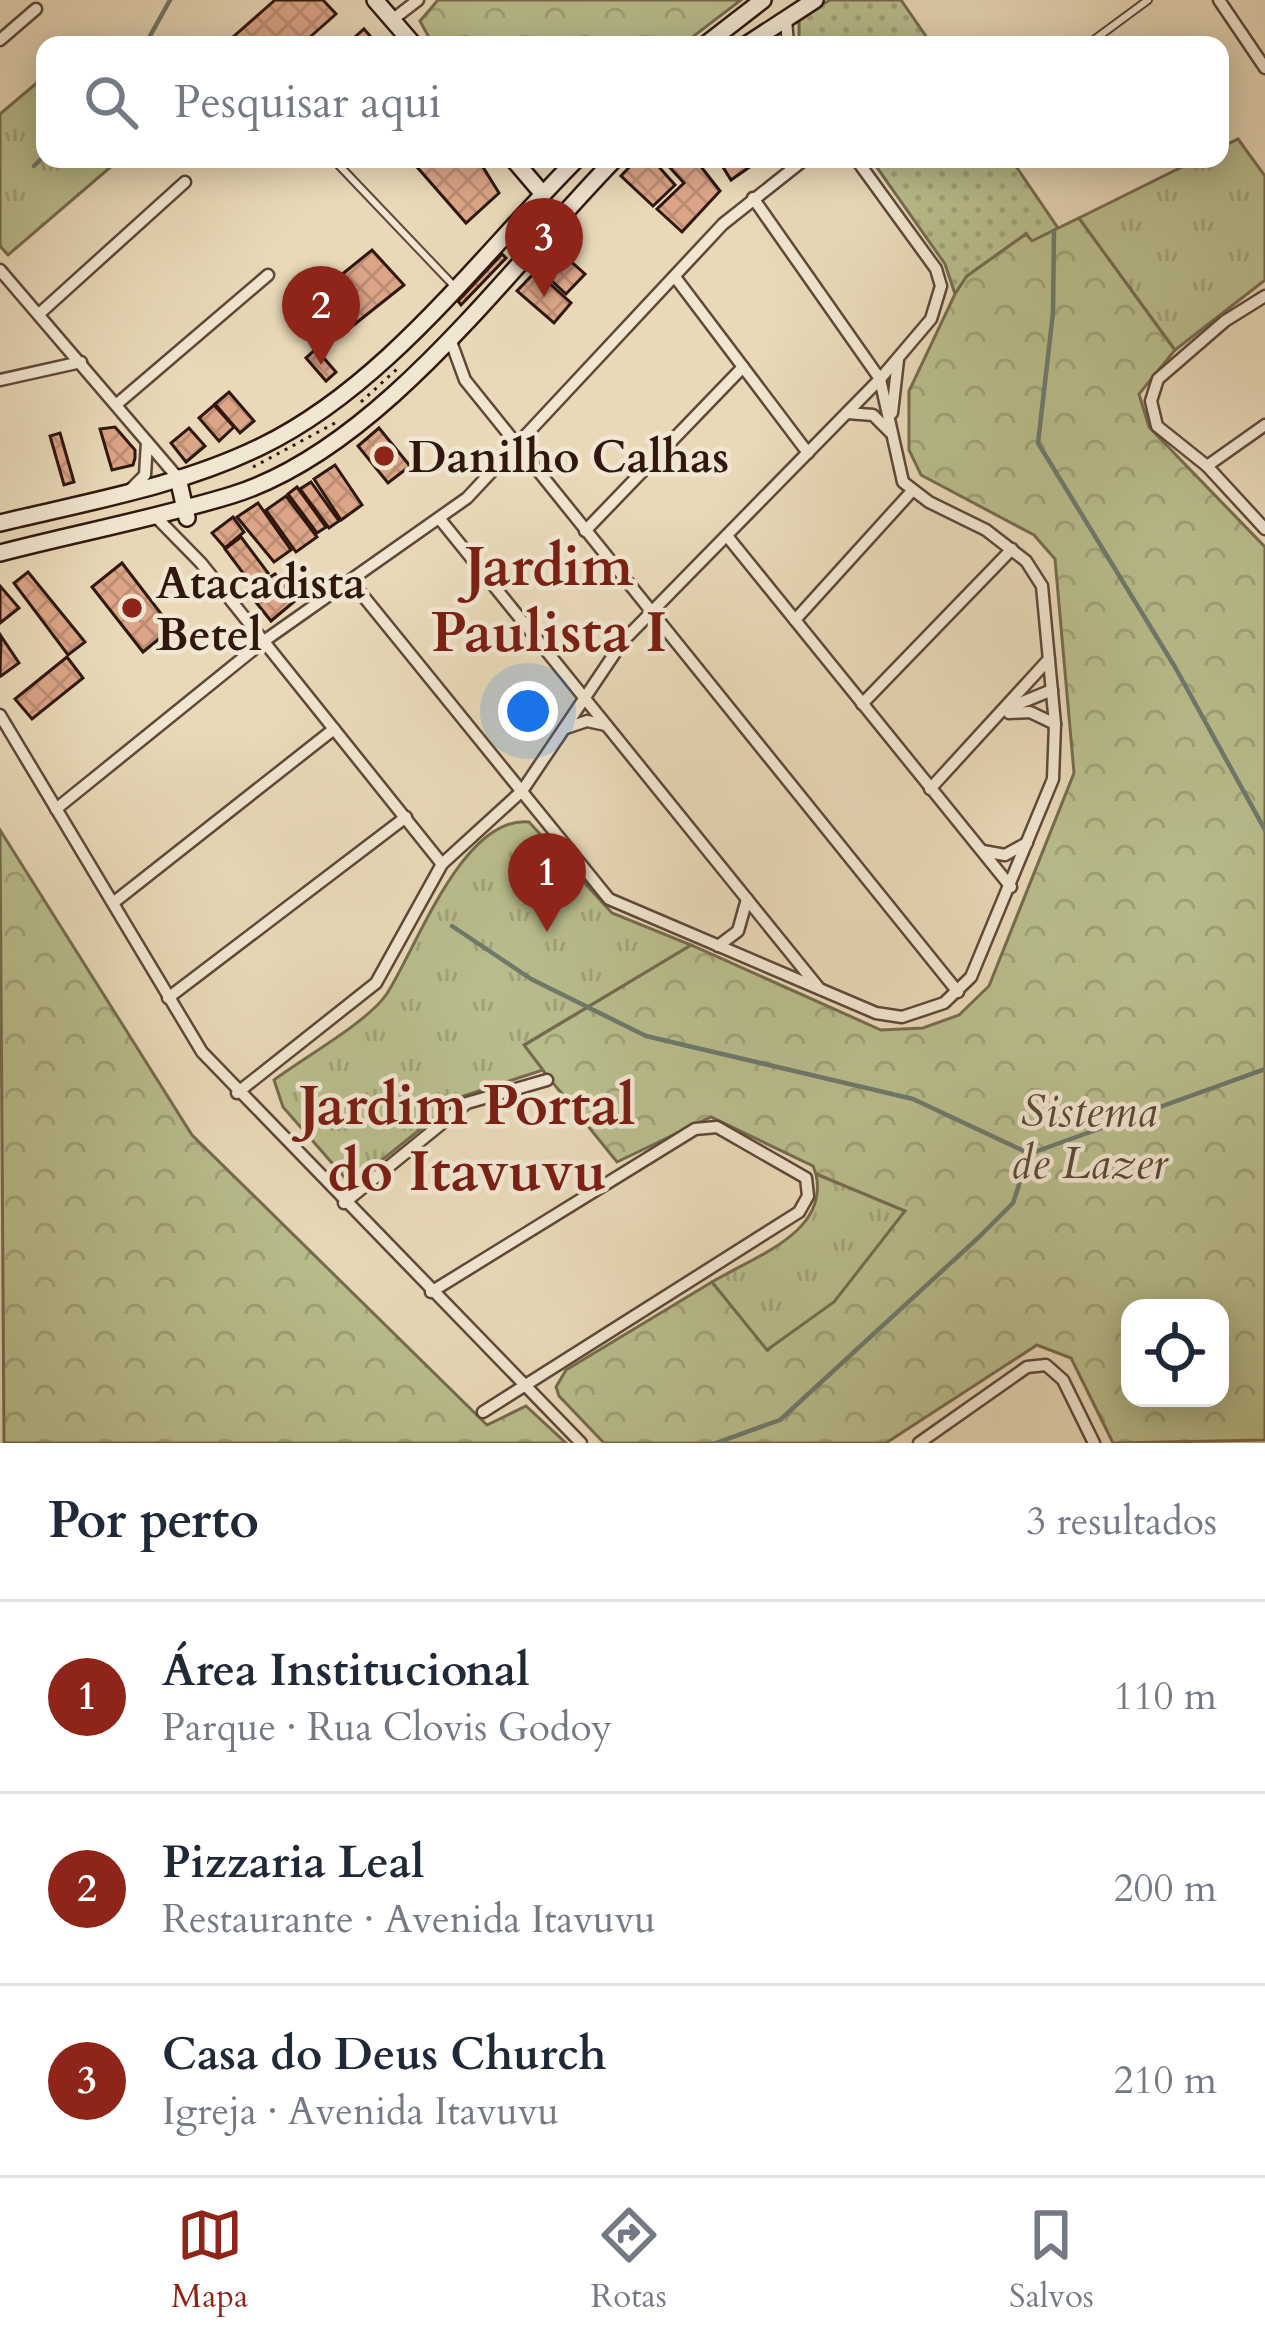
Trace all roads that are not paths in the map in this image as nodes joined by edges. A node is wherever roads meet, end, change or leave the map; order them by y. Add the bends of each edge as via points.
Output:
1 (375, 0) edge
2 (418, 0) edge
3 (764, 0) edge
4 (815, 0) edge
5 (1148, 0) edge
6 (1219, 0) edge
7 (36, 10) dead end
8 (786, 16) junction
9 (392, 20) junction
10 (406, 36) edge
11 (717, 36) edge
12 (759, 36) edge
13 (785, 36) edge
14 (1099, 36) edge
15 (0, 40) edge
16 (1265, 68) edge
17 (341, 168) edge
18 (521, 168) edge
19 (568, 168) edge
20 (606, 168) edge
21 (793, 168) edge
22 (863, 168) edge
23 (595, 179) junction
24 (184, 182) dead end
25 (542, 193) junction
26 (753, 198) junction
27 (0, 270) edge
28 (268, 275) dead end
29 (675, 277) junction
30 (454, 286) junction
31 (1265, 296) edge
32 (39, 314) junction
33 (450, 337) junction
34 (899, 357) junction
35 (81, 362) junction
36 (424, 364) junction
37 (743, 367) junction
38 (883, 376) junction
39 (0, 380) edge
40 (465, 380) junction
41 (892, 396) junction
42 (117, 404) junction
43 (847, 413) junction
44 (1265, 425) edge
45 (789, 428) junction
46 (826, 434) junction
47 (892, 434) junction
48 (147, 438) junction
49 (518, 448) junction
50 (808, 453) junction
51 (1207, 466) junction
52 (178, 478) junction
53 (912, 491) junction
54 (119, 494) junction
55 (186, 511) junction
56 (153, 514) junction
57 (439, 518) junction
58 (0, 523) edge
59 (1265, 529) edge
60 (585, 530) junction
61 (728, 536) junction
62 (1012, 549) junction
63 (0, 553) edge
64 (201, 563) junction
65 (351, 581) junction
66 (651, 614) junction
67 (795, 620) junction
68 (264, 641) junction
69 (1049, 659) junction
70 (603, 673) junction
71 (566, 675) junction
72 (1052, 690) junction
73 (586, 699) junction
74 (862, 704) junction
75 (1000, 715) junction
76 (0, 716) edge
77 (1055, 724) junction
78 (607, 726) junction
79 (334, 728) junction
80 (564, 730) junction
81 (930, 789) junction
82 (521, 791) junction
83 (56, 809) junction
84 (406, 817) junction
85 (1029, 842) junction
86 (980, 850) junction
87 (442, 864) junction
88 (1011, 887) junction
89 (748, 899) junction
90 (113, 903) junction
91 (718, 946) junction
92 (820, 989) junction
93 (958, 992) junction
94 (168, 998) junction
95 (547, 1080) dead end
96 (237, 1093) junction
97 (344, 1203) junction
98 (430, 1292) junction
99 (525, 1385) junction
100 (483, 1412) dead end
101 (581, 1443) edge
102 (920, 1443) edge
103 (1094, 1443) edge

1 - 9 main road
2 - 9 street
3 - 11 main road
4 - 8 main road
5 - 14 lane
6 - 16 street
7 - 15 street
8 - 12 main road
8 - 13 street
9 - 10 main road
17 - 30 lane
18 - 25 main road
19 - 25 main road
20 - 23 main road
21 - 26 street
22 - 34 street via 941,286 931,320
23 - 25 main road
23 - 33 main road
24 - 32 street
25 - 30 main road
26 - 29 street
26 - 38 street
27 - 32 street
28 - 42 street
29 - 37 street
29 - 49 street
30 - 52 main road via 345,395 266,445
31 - 51 street via 1158,379 1151,400 1157,426
32 - 35 street
33 - 36 main road
33 - 40 street
34 - 38 street
34 - 41 street
35 - 39 street
35 - 42 street
36 - 40 street via 444,364
36 - 55 main road via 336,440
37 - 45 street
37 - 60 street
38 - 41 street
38 - 43 street
38 - 47 street
40 - 49 street
41 - 47 street
42 - 48 street
43 - 46 street
43 - 47 street via 873,415
44 - 51 street
45 - 46 street via 806,437
45 - 50 street
46 - 50 street
47 - 53 street via 897,471
48 - 52 street
48 - 54 street via 146,475
49 - 57 street
49 - 60 street
50 - 61 street
51 - 59 street
52 - 54 main road
52 - 55 main road
53 - 62 street
53 - 67 street
54 - 56 main road
54 - 58 main road
55 - 56 main road
55 - 64 street via 188,544
56 - 63 main road
56 - 64 street
57 - 65 street
57 - 71 street
60 - 66 street
61 - 66 street
61 - 67 street
62 - 69 street via 1042,586
62 - 74 street
64 - 68 street
65 - 68 street
65 - 82 street
66 - 70 street
66 - 93 street
67 - 74 street
68 - 79 street
68 - 83 street
69 - 72 street
69 - 75 street
70 - 71 street
70 - 73 street
71 - 73 street
72 - 75 street
72 - 77 street
73 - 78 street
73 - 80 street
74 - 81 street
75 - 77 street via 1030,712
75 - 81 street
76 - 83 street
77 - 85 street via 1055,770
78 - 80 street via 586,721
78 - 89 street
79 - 84 street
79 - 90 street
80 - 82 street
81 - 86 street
82 - 87 street
82 - 91 street via 609,899
83 - 90 street
84 - 87 street
84 - 94 street
85 - 86 street via 1005,855
85 - 88 street
86 - 88 street
87 - 96 street via 376,983
88 - 93 street via 980,962
89 - 91 street via 743,922
89 - 92 street
90 - 94 street
91 - 92 street
92 - 93 street via 902,1017
94 - 96 street
95 - 97 street via 466,1103
96 - 97 street
97 - 98 street
98 - 99 street
98 - 99 street via 694,1129 717,1127 806,1178 799,1213
99 - 100 street
99 - 101 street
102 - 103 street via 1028,1367 1046,1365 1063,1380

